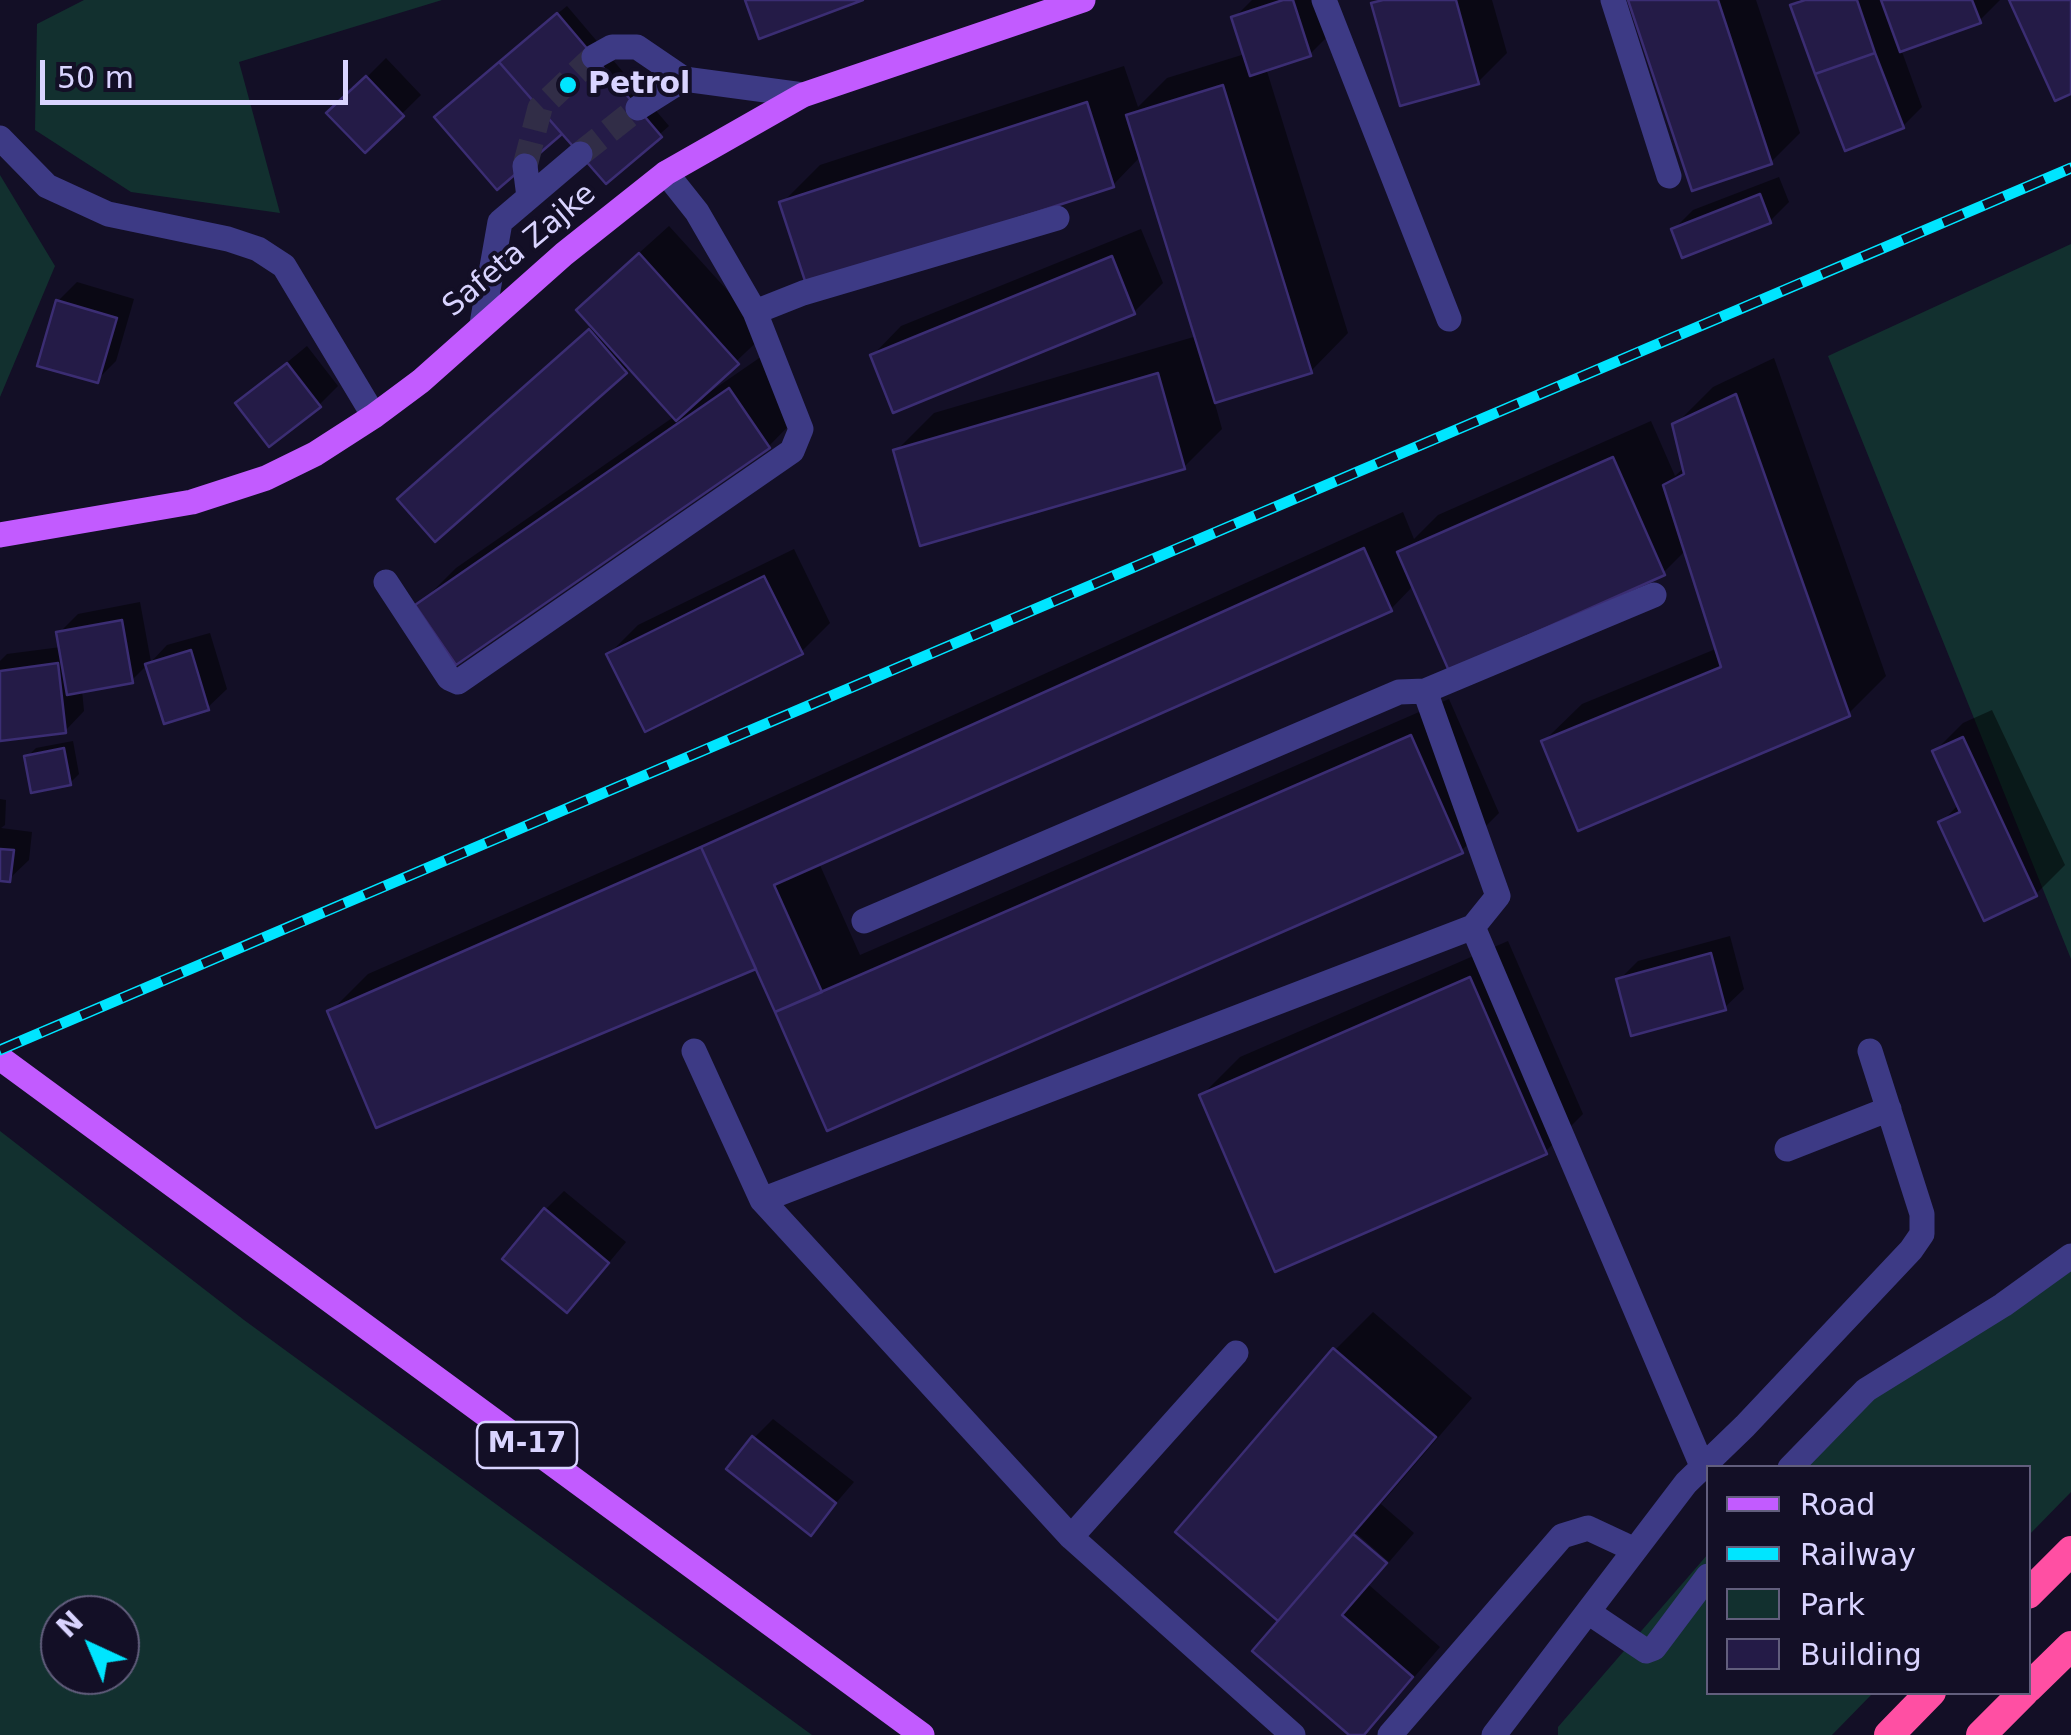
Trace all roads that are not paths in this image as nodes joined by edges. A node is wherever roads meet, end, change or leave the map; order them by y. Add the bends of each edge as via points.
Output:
1 (1083, 0) edge
2 (1324, 0) edge
3 (1613, 0) edge
4 (594, 57) tunnel mouth
5 (684, 78) junction
6 (803, 96) junction
7 (638, 108) tunnel mouth
8 (0, 138) edge
9 (580, 154) tunnel mouth
10 (525, 166) tunnel mouth
11 (666, 173) junction
12 (1669, 176) dead end
13 (529, 197) junction
14 (1057, 218) dead end
15 (754, 312) junction
16 (1449, 319) dead end
17 (482, 324) junction
18 (374, 416) junction
19 (0, 535) edge
20 (386, 582) dead end
21 (1654, 594) dead end
22 (1424, 691) junction
23 (864, 921) dead end
24 (1473, 927) junction
25 (1870, 1051) dead end
26 (694, 1052) dead end
27 (0, 1058) edge
28 (1889, 1109) junction
29 (1787, 1150) dead end
30 (762, 1200) junction
31 (2071, 1256) edge
32 (1236, 1354) dead end
33 (1793, 1465) edge
34 (1703, 1468) junction
35 (1072, 1537) junction
36 (1634, 1549) junction
37 (2071, 1551) edge
38 (1706, 1579) edge
39 (2031, 1591) edge
40 (1588, 1612) junction
41 (2071, 1646) edge
42 (2031, 1685) edge
43 (1928, 1695) edge
44 (2021, 1695) edge
45 (1501, 1731) edge
46 (922, 1735) edge
47 (1294, 1735) edge
48 (1390, 1735) edge
49 (1889, 1735) edge
50 (1980, 1735) edge

1 - 6 main road, Safeta Zajke
2 - 16 street
3 - 12 street
4 - 5 street via 612,47 637,46
5 - 6 street
5 - 7 street
6 - 11 main road, Safeta Zajke
8 - 18 street via 47,186 108,214 228,240 284,266
9 - 13 street
10 - 13 street
11 - 15 street via 697,212
11 - 17 main road, Safeta Zajke
13 - 17 street via 500,222
14 - 15 street
15 - 20 street via 801,429 792,451 458,682
17 - 18 main road, Safeta Zajke
18 - 19 main road, Safeta Zajke via 315,454 211,496
21 - 22 street
22 - 23 street via 1399,692
22 - 24 street via 1498,896
24 - 30 street
24 - 34 street
25 - 28 street
26 - 30 street
27 - 46 main road, M-17
28 - 29 street
28 - 34 street via 1922,1214 1922,1234
30 - 35 street
31 - 33 street via 1866,1390
32 - 35 street
34 - 36 street
35 - 47 street
36 - 40 street
36 - 48 street via 1588,1528 1562,1536
37 - 39 highway
38 - 40 street via 1654,1648 1646,1650
40 - 45 street
41 - 42 highway
43 - 49 highway
44 - 50 highway

